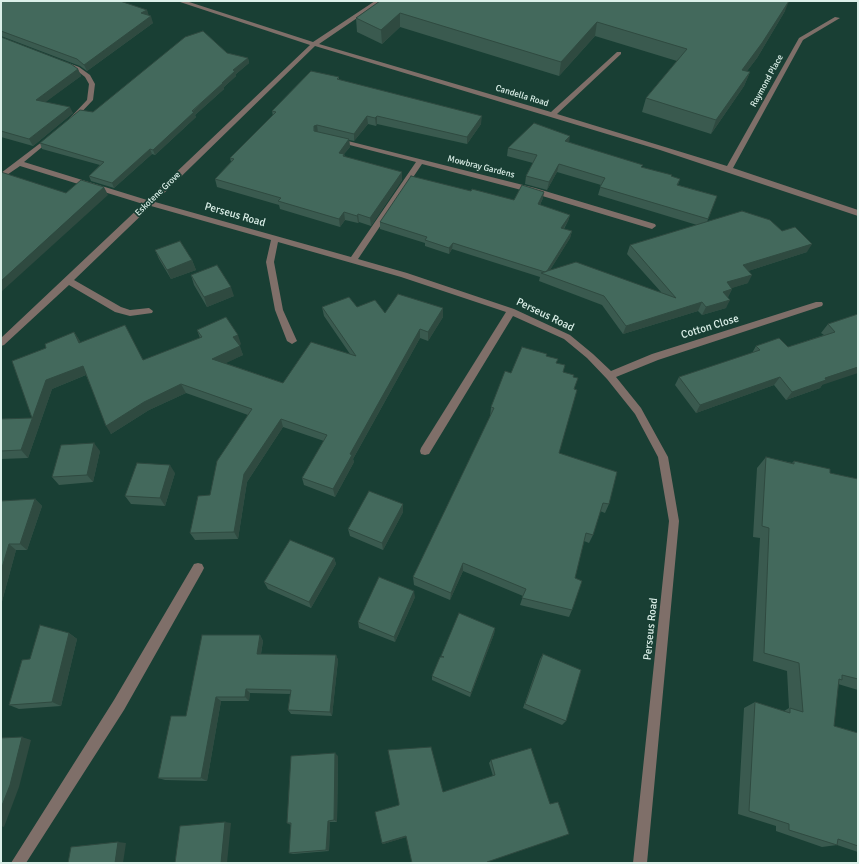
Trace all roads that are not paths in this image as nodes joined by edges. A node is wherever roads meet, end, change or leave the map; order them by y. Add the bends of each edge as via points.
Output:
1 (180, 1) edge
2 (379, 1) edge
3 (837, 18) dead end
4 (314, 44) junction
5 (618, 53) dead end
6 (57, 61) edge
7 (552, 115) junction
8 (68, 122) edge
9 (56, 133) edge
10 (325, 138) edge
11 (420, 161) junction
12 (19, 163) junction
13 (729, 169) junction
14 (1, 177) edge
15 (149, 203) junction
16 (858, 213) edge
17 (652, 226) dead end
18 (275, 238) junction
19 (353, 260) junction
20 (68, 281) junction
21 (819, 304) dead end
22 (149, 311) dead end
23 (511, 311) junction
24 (292, 341) dead end
25 (1, 343) edge
26 (610, 376) junction
27 (425, 451) dead end
28 (198, 568) dead end
29 (18, 863) edge
30 (640, 863) edge

1 - 4 street, Candella Road
2 - 4 street, Eskotene Grove
3 - 13 street, Raymond Place via 801,39
4 - 7 street, Candella Road
4 - 15 street, Eskotene Grove
5 - 7 street
6 - 8 street via 77,68 88,76 92,84 90,100
7 - 13 street, Candella Road
9 - 12 street
10 - 11 street, Mowbray Gardens
11 - 17 street, Mowbray Gardens via 532,190
11 - 19 street
12 - 14 street
12 - 15 street, Perseus Road
13 - 16 street, Candella Road
15 - 18 street, Perseus Road
15 - 20 street, Eskotene Grove
18 - 19 street, Perseus Road
18 - 24 street via 270,262 279,310
19 - 23 street, Perseus Road
20 - 22 street via 118,310 130,313
20 - 25 street, Eskotene Grove
21 - 26 street, Cotton Close via 655,357
23 - 26 street, Perseus Road via 567,337
23 - 27 street
26 - 30 street, Perseus Road via 638,411 663,457 674,521
28 - 29 street via 119,705

